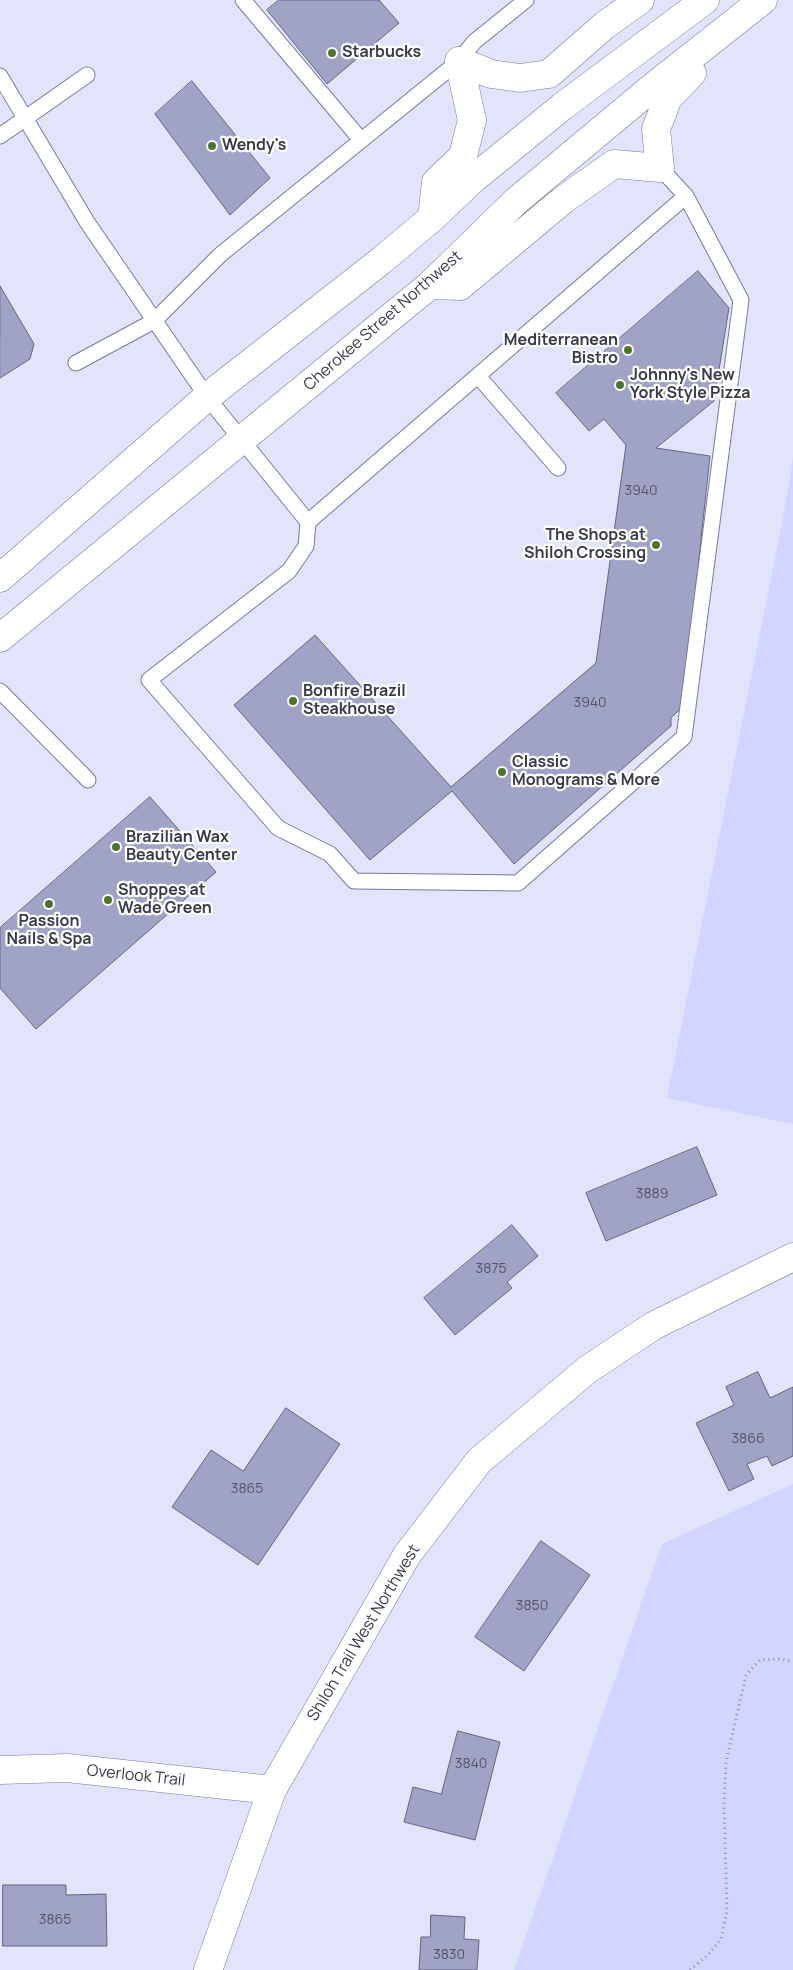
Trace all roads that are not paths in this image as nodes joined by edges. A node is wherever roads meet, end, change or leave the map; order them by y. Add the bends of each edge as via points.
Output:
1 (242, 0) edge
2 (526, 0) edge
3 (640, 0) edge
4 (704, 0) edge
5 (762, 1) edge
6 (459, 61) junction
7 (87, 75) dead end
8 (0, 76) edge
9 (26, 117) junction
10 (0, 136) edge
11 (361, 140) junction
12 (660, 168) junction
13 (686, 196) junction
14 (432, 218) junction
15 (430, 285) junction
16 (154, 320) junction
17 (76, 364) dead end
18 (478, 376) junction
19 (207, 398) junction
20 (242, 441) junction
21 (558, 468) dead end
22 (308, 522) junction
23 (0, 578) edge
24 (0, 638) edge
25 (0, 691) edge
26 (88, 780) dead end
27 (793, 1257) edge
28 (0, 1770) edge
29 (272, 1790) junction
30 (208, 1970) edge

1 - 11 lane
2 - 6 lane via 474,42
3 - 6 main road via 548,74 520,78 491,74
4 - 14 main road via 564,106 472,180
5 - 12 main road via 668,98 656,129
5 - 15 main road, Cherokee Street Northwest via 515,202
6 - 11 lane
6 - 14 main road via 472,120 463,156 436,182
7 - 9 lane
8 - 9 lane
9 - 10 lane
9 - 16 lane via 87,222
11 - 16 lane via 220,255
12 - 13 lane
12 - 15 main road via 614,164 563,200 460,286
13 - 18 lane
13 - 22 lane via 741,300 684,737 518,883 354,881 330,854 278,828 148,680 289,571 306,546
14 - 19 main road
15 - 20 main road, Cherokee Street Northwest
16 - 17 lane
16 - 19 lane
18 - 21 lane
18 - 22 lane
19 - 20 lane
19 - 23 main road
20 - 22 lane
20 - 24 main road, Cherokee Street Northwest
25 - 26 lane
27 - 29 main road, Shiloh Trail West Northwest via 653,1326 587,1370 480,1461 407,1555
28 - 29 main road, Overlook Trail via 67,1768
29 - 30 main road, Shiloh Trail West Northwest

